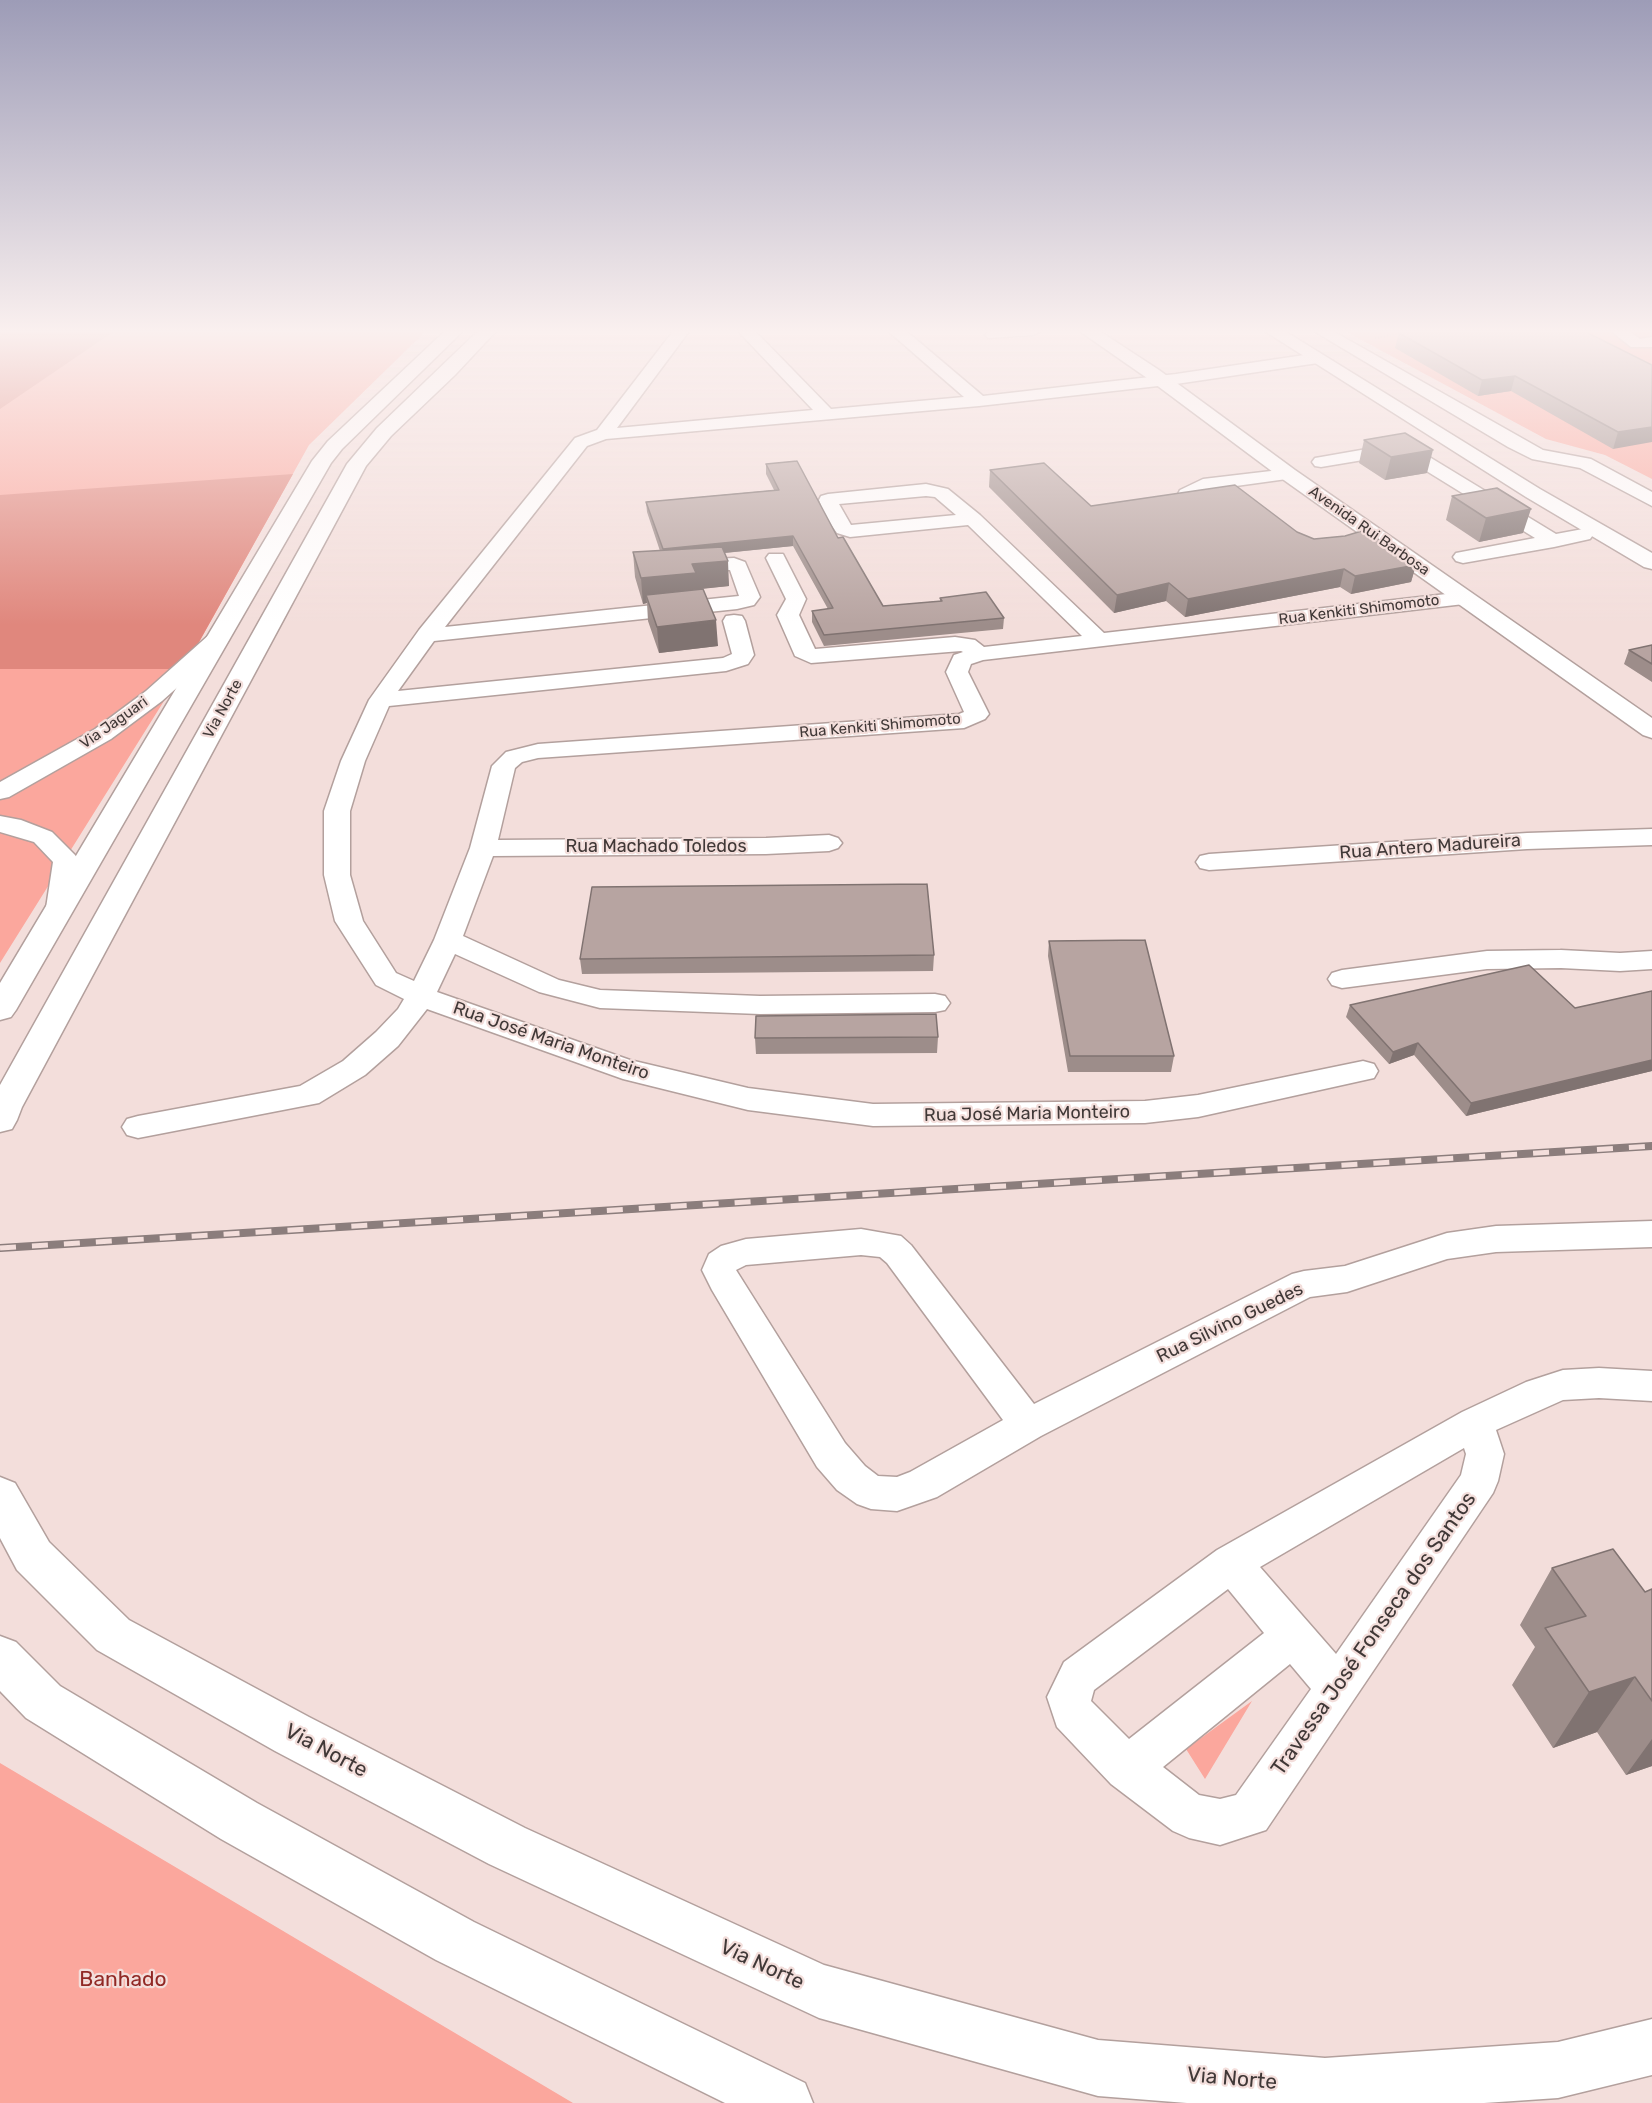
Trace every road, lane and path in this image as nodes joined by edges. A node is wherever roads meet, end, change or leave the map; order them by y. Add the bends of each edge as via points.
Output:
1 (353, 428) edge
2 (388, 428) edge
3 (607, 428) edge
4 (672, 428) edge
5 (1225, 428) edge
6 (1430, 428) edge
7 (1488, 428) edge
8 (603, 434) junction
9 (1425, 444) edge
10 (1402, 448) junction
11 (1539, 455) junction
12 (1321, 462) dead end
13 (1485, 462) junction
14 (1288, 474) junction
15 (1460, 483) junction
16 (1533, 492) junction
17 (1652, 500) edge
18 (1248, 502) edge
19 (973, 519) junction
20 (1652, 520) edge
21 (1375, 535) junction
22 (1583, 535) dead end
23 (1554, 541) junction
24 (1350, 542) edge
25 (1462, 557) dead end
26 (776, 558) dead end
27 (1652, 562) edge
28 (670, 567) edge
29 (1464, 598) junction
30 (734, 621) dead end
31 (427, 635) junction
32 (218, 639) junction
33 (1099, 640) junction
34 (980, 654) junction
35 (380, 700) junction
36 (1652, 730) edge
37 (0, 792) edge
38 (0, 824) edge
39 (1652, 837) edge
40 (829, 843) dead end
41 (483, 848) junction
42 (1209, 862) dead end
43 (60, 908) junction
44 (448, 940) junction
45 (1652, 960) edge
46 (1342, 979) dead end
47 (421, 996) junction
48 (934, 1004) dead end
49 (0, 1010) edge
50 (1363, 1071) dead end
51 (0, 1120) edge
52 (138, 1128) dead end
53 (1652, 1234) edge
54 (1652, 1386) edge
55 (1474, 1423) junction
56 (1028, 1425) junction
57 (0, 1496) edge
58 (1231, 1563) junction
59 (1293, 1636) junction
60 (0, 1658) edge
61 (1336, 1686) junction
62 (1127, 1768) junction
63 (1652, 2047) edge
64 (785, 2103) edge

1 - 32 main road via 322,461
2 - 51 main road, Via Norte via 357,464
3 - 8 street
4 - 8 street
5 - 14 main road, Avenida Rui Barbosa
6 - 13 main road
7 - 11 street
8 - 31 street, Rua José Maria Monteiro via 581,442
9 - 10 street
10 - 12 street
10 - 15 street
11 - 17 street via 1585,463
11 - 20 street
13 - 15 street via 1483,474
13 - 16 main road
14 - 18 street via 1203,485 1187,494 1227,492
14 - 21 main road, Avenida Rui Barbosa
15 - 16 street via 1496,483
15 - 23 street
16 - 27 main road
19 - 19 street via 934,490 828,500 844,529 856,531
19 - 33 street
21 - 24 street
21 - 29 main road, Avenida Rui Barbosa
22 - 23 street
23 - 25 street
26 - 34 street via 796,599 788,615 803,651 811,656 955,644 967,645
28 - 31 street via 734,564 750,597 737,603
29 - 33 street, Rua Kenkiti Shimomoto
29 - 36 main road, Avenida Rui Barbosa
30 - 35 street via 743,655 726,664
31 - 35 street, Rua José Maria Monteiro
32 - 37 street, Via Jaguari via 154,696 103,734
32 - 43 main road
33 - 34 street, Rua Kenkiti Shimomoto
34 - 41 street, Rua Kenkiti Shimomoto via 962,660 957,672 977,714 964,721 538,751 514,757 504,766
35 - 47 street, Rua José Maria Monteiro via 353,761 337,812 337,875 349,921 386,979
38 - 43 street via 43,837 66,861
39 - 42 street, Rua Antero Madureira via 1527,841
40 - 41 street, Rua Machado Toledos
41 - 44 street, Rua Kenkiti Shimomoto
43 - 49 main road
44 - 47 street, Rua Kenkiti Shimomoto
44 - 48 street via 549,986 600,999 760,1005
45 - 46 street via 1487,960
47 - 50 street, Rua José Maria Monteiro via 623,1069 687,1086 748,1099 873,1115 1145,1112 1198,1106
47 - 52 street, Rua Kenkiti Shimomoto via 408,1016 354,1068 308,1095
53 - 56 street, Rua Silvino Guedes via 1496,1239 1447,1246 1347,1279 1304,1284
54 - 55 street via 1563,1385
55 - 58 street, Travessa José Fonseca dos Santos
55 - 61 street, Travessa José Fonseca dos Santos via 1485,1454 1479,1481
56 - 56 street, Rua Silvino Guedes via 889,1245 861,1242 746,1252 721,1263 719,1270 724,1281 831,1455 851,1479 871,1492 897,1494 923,1485
57 - 63 main road, Via Norte via 33,1556 113,1635 507,1846 819,1991 1098,2068 1325,2086 1558,2070
58 - 59 street
58 - 62 street, Travessa José Fonseca dos Santos via 1079,1676 1069,1696 1072,1712
59 - 61 street
59 - 62 street
60 - 64 main road via 43,1702 239,1821 455,1941
61 - 62 street, Travessa José Fonseca dos Santos via 1250,1814 1220,1822 1190,1815

